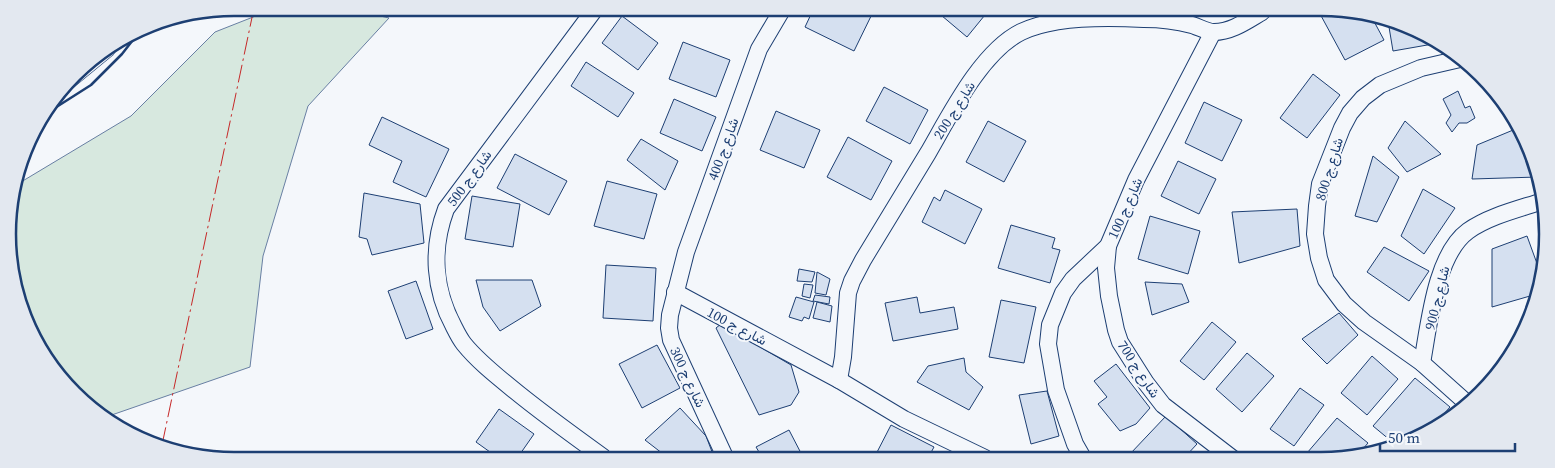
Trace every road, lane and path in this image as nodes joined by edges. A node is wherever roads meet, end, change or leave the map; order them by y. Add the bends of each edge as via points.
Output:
1 (590, 16) edge
2 (778, 16) edge
3 (1255, 16) edge
4 (1051, 17) edge
5 (1213, 32) junction
6 (1453, 61) edge
7 (1537, 203) edge
8 (1108, 246) junction
9 (675, 292) junction
10 (1422, 363) junction
11 (839, 380) junction
12 (1463, 400) edge
13 (596, 452) edge
14 (723, 452) edge
15 (973, 452) edge
16 (1080, 452) edge
17 (1224, 452) edge

1 - 13 street, شارع ج 500 via 446,210 440,225 436,256 444,304 463,343 536,408
2 - 9 street, شارع ج 400 via 759,49 686,252
3 - 5 street via 1227,30
4 - 5 street, شارع ج 200 via 1170,21
4 - 11 street, شارع ج 200 via 1012,36 986,61 863,260 848,292
5 - 8 street, شارع ج 100 via 1136,180
6 - 10 street, شارع ج 800 via 1421,68 1380,85 1363,98 1342,128 1320,184 1317,206 1315,234 1326,280 1344,304 1364,322
7 - 10 street, شارع ج 900 via 1479,225 1453,246 1434,297
8 - 16 street, شارع ج 100 via 1073,279 1055,308 1050,325 1048,344 1056,390
8 - 17 street, شارع ج 700 via 1109,296 1120,342 1164,405
9 - 11 street, شارع ج 100
9 - 14 street, شارع ج 300 via 668,328 671,340
10 - 12 street, شارع ج 800
11 - 15 street, شارع ج 100 via 904,419

